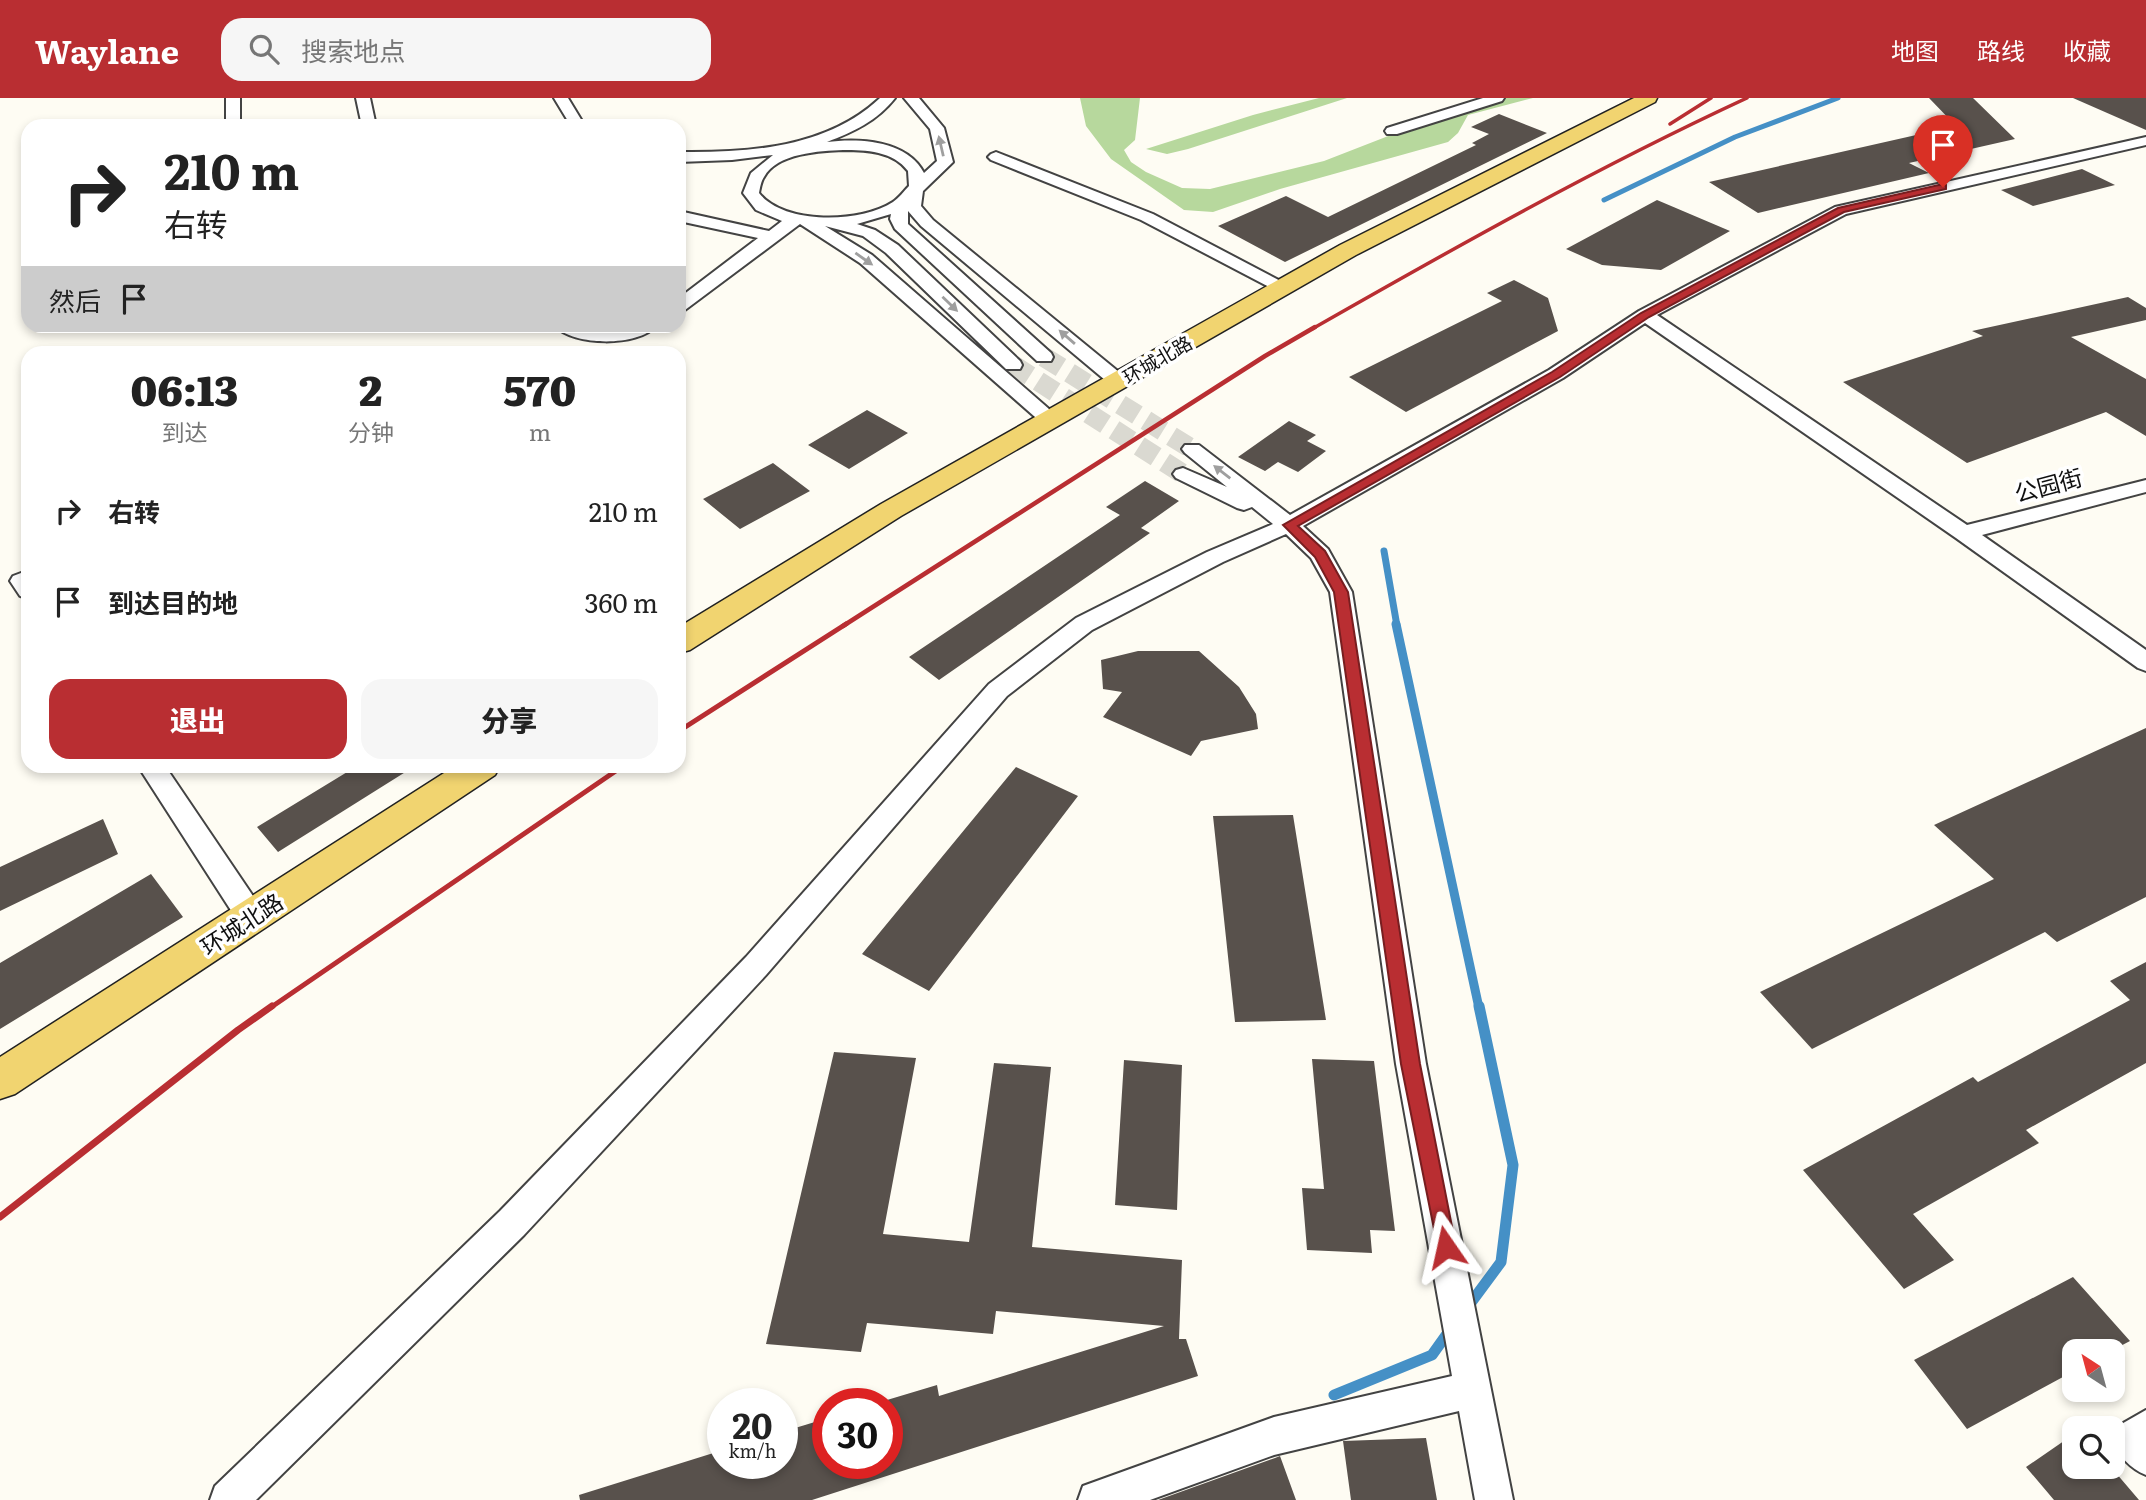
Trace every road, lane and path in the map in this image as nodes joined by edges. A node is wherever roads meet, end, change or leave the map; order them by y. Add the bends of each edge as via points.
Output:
1 (233, 98) edge
2 (363, 98) edge
3 (561, 98) edge
4 (888, 98) edge
5 (911, 98) edge
6 (1497, 98) edge
7 (1648, 98) edge
8 (233, 119) edge
9 (368, 119) edge
10 (574, 119) edge
11 (1392, 131) dead end
12 (2146, 141) edge
13 (808, 142) junction
14 (847, 145) junction
15 (790, 147) junction
16 (686, 157) edge
17 (996, 157) dead end
18 (771, 163) junction
19 (915, 190) junction
20 (902, 203) junction
21 (686, 218) edge
22 (800, 221) junction
23 (837, 222) junction
24 (771, 236) junction
25 (1283, 287) junction
26 (686, 301) edge
27 (1645, 315) junction
28 (582, 333) edge
29 (630, 333) edge
30 (1044, 357) tunnel mouth
31 (1013, 365) tunnel mouth
32 (1118, 381) junction
33 (1050, 420) junction
34 (1192, 449) tunnel mouth
35 (1183, 474) tunnel mouth
36 (2146, 486) edge
37 (1289, 525) junction
38 (1964, 533) junction
39 (686, 638) edge
40 (2146, 662) edge
41 (157, 773) edge
42 (472, 773) edge
43 (251, 917) junction
44 (0, 1080) edge
45 (1473, 1389) junction
46 (2146, 1429) edge
47 (2146, 1456) edge
48 (229, 1500) edge
49 (1097, 1500) edge
50 (1494, 1500) edge

1 - 8 street
2 - 9 street
3 - 10 street
4 - 13 street via 854,125
19 -> 5 street via 945,162 937,128
6 - 11 street
7 - 25 main road, 环城北路
12 - 27 street via 1841,210
13 - 14 street
13 - 15 street
14 - 18 street via 806,150
14 - 19 street via 905,159 916,170
15 - 16 street
15 - 18 street
17 - 25 street via 1147,217
18 - 22 street via 752,181 752,195 770,212
19 - 20 street
32 -> 19 street via 927,223 912,207
20 - 23 street
20 - 30 street via 898,219 917,244
21 - 24 street
22 - 23 street
22 - 24 street
22 -> 33 street via 866,259
23 -> 31 street via 869,233 892,249
24 - 26 street
25 - 32 main road, 环城北路
27 - 37 street via 1556,374
27 - 38 street
28 - 29 street via 592,337
32 - 33 main road, 环城北路
33 - 39 main road, 环城北路 via 891,510
37 -> 34 street
35 - 37 street
36 - 38 street, 公园街
37 - 45 street via 1320,554 1341,592 1410,1064
37 - 48 street via 1084,624 998,690 747,976 512,1223
38 - 40 street
41 - 43 street
42 - 43 main road, 环城北路
43 - 44 main road, 环城北路
45 - 49 street via 1274,1436
45 - 50 street
46 - 47 street via 2131,1440

